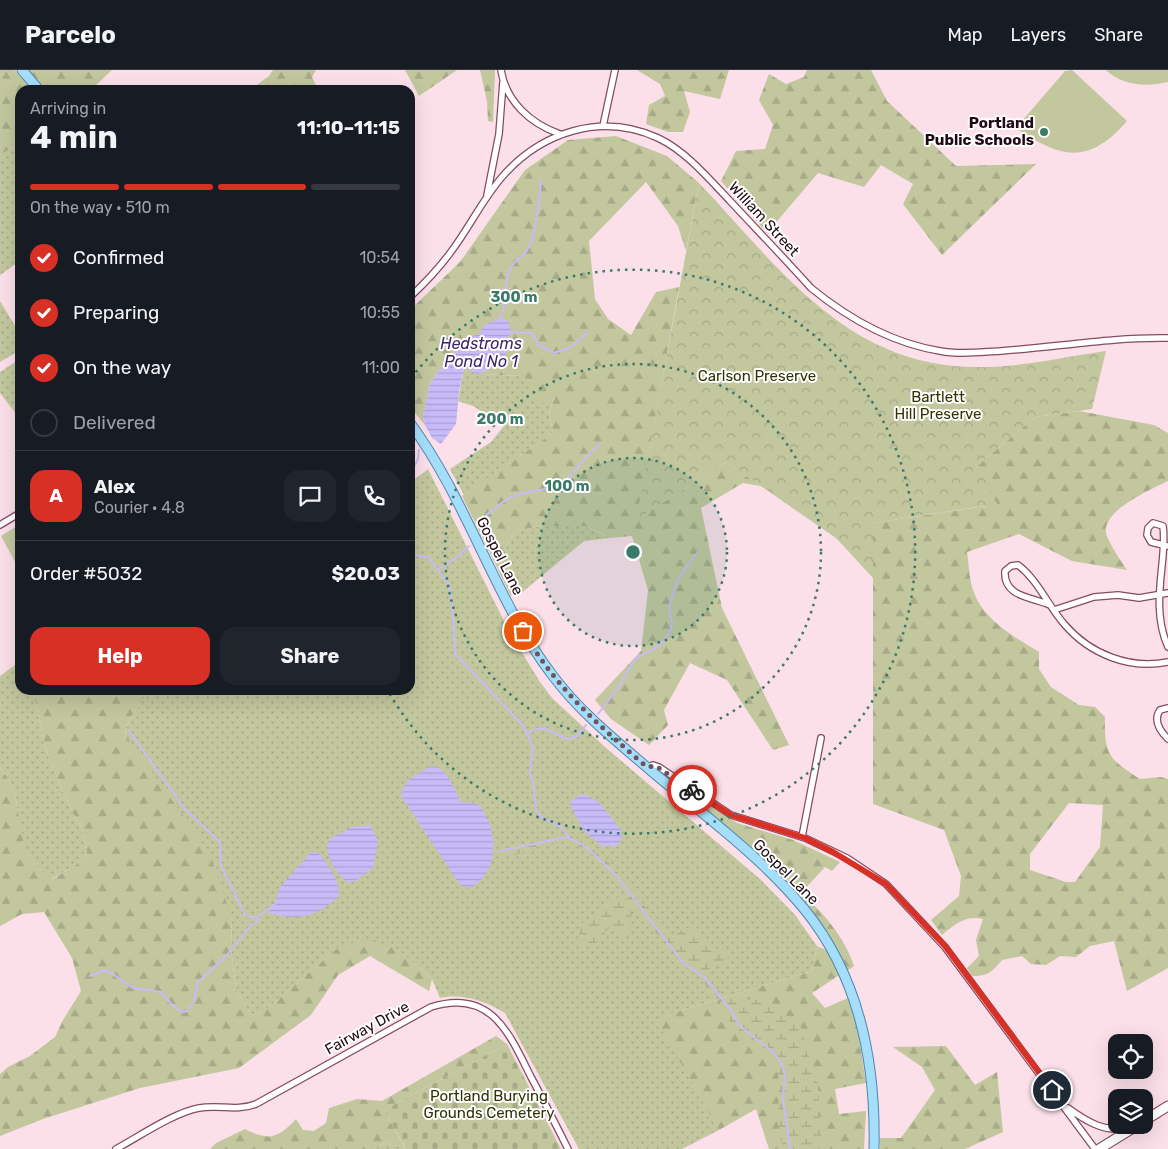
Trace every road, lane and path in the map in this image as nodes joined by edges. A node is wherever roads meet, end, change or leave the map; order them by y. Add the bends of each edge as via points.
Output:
1 (22, 70) edge
2 (500, 70) edge
3 (615, 70) edge
4 (503, 82) junction
5 (35, 85) edge
6 (603, 126) junction
7 (560, 134) junction
8 (486, 199) junction
9 (415, 292) edge
10 (1168, 338) edge
11 (415, 431) edge
12 (15, 516) edge
13 (0, 525) edge
14 (1167, 546) edge
15 (1165, 593) edge
16 (1052, 607) junction
17 (1168, 647) edge
18 (1168, 662) edge
19 (1168, 708) edge
20 (1168, 728) edge
21 (1162, 733) junction
22 (821, 738) dead end
23 (1168, 738) edge
24 (647, 767) junction
25 (802, 837) junction
26 (1062, 1104) junction
27 (1168, 1106) edge
28 (1153, 1116) edge
29 (1108, 1129) edge
30 (1123, 1134) edge
31 (116, 1149) edge
32 (568, 1149) edge
33 (874, 1149) edge
34 (1095, 1149) edge
35 (1099, 1149) edge

1 - 5 main road
2 - 4 street
3 - 6 street
4 - 7 street via 526,116
4 - 8 street via 499,134
6 - 7 street, William Street
6 - 10 street, William Street via 632,129 653,136 685,157 811,288 864,326 900,341 940,351 972,353 1108,339
7 - 8 street, William Street via 522,156
8 - 9 street, William Street via 453,250
11 - 24 main road, Gospel Lane via 445,479 515,616 542,661 577,705
12 - 13 street
14 - 15 street
15 - 16 street via 1139,598 1118,595 1094,597
15 - 17 street via 1161,619
16 - 16 street via 1025,570 1018,565 1006,570 1009,586 1022,597
16 - 18 street via 1083,642 1105,656 1130,663 1154,665
19 - 21 street via 1160,710 1157,716
20 - 21 street
21 - 23 street
22 - 25 street
24 - 25 street via 659,767 731,815
24 - 33 main road, Gospel Lane via 772,874 804,908 830,946 854,994 863,1030 873,1093
25 - 26 street via 847,858 886,884 945,946
26 - 29 street
26 - 34 street
27 - 28 main road
30 - 35 main road
31 - 32 street, Fairway Drive via 192,1110 213,1107 236,1109 256,1104 431,1007 457,1003 481,1009 505,1027

